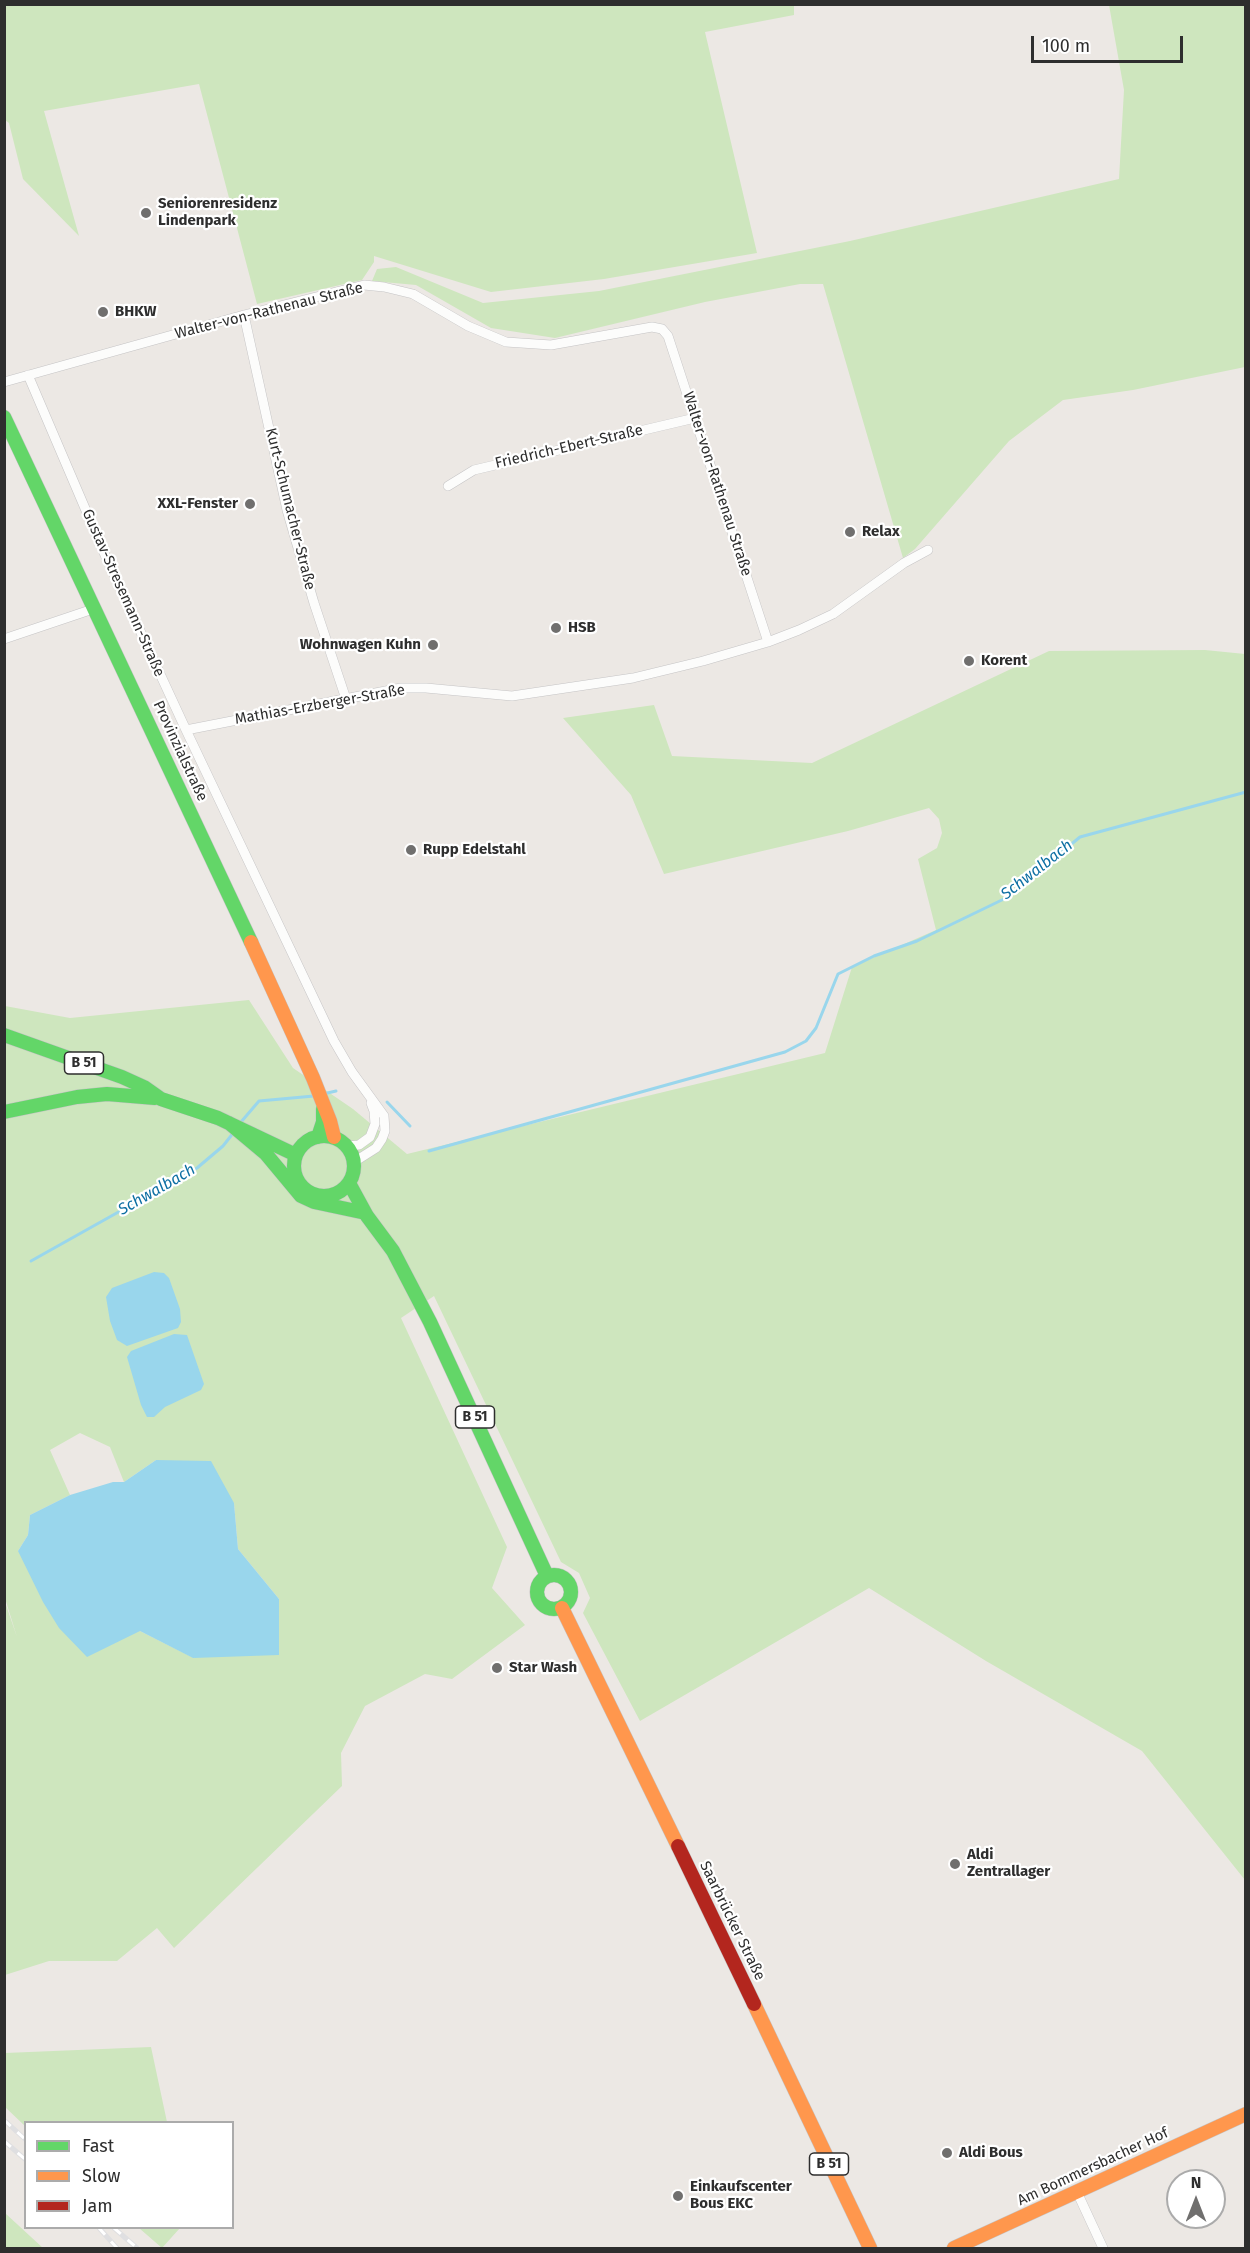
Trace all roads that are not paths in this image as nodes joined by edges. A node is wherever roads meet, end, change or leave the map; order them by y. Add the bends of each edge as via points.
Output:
1 (244, 315) junction
2 (28, 375) junction
3 (4, 382) edge
4 (4, 417) edge
5 (695, 418) junction
6 (448, 486) dead end
7 (928, 550) dead end
8 (93, 609) junction
9 (4, 639) edge
10 (768, 642) junction
11 (346, 699) junction
12 (186, 730) junction
13 (4, 1035) edge
14 (369, 1098) junction
15 (161, 1099) junction
16 (322, 1100) junction
17 (45, 1104) junction
18 (4, 1112) edge
19 (4, 1123) edge
20 (248, 1135) junction
21 (318, 1137) junction
22 (334, 1137) junction
23 (347, 1146) junction
24 (296, 1155) junction
25 (354, 1162) junction
26 (349, 1183) junction
27 (335, 1194) junction
28 (364, 1214) junction
29 (547, 1576) junction
30 (562, 1608) junction
31 (1245, 2114) edge
32 (1077, 2193) junction
33 (870, 2248) edge
34 (954, 2248) edge
35 (1103, 2248) edge

1 - 2 street, Walter-von-Rathenau Straße
1 - 5 street, Walter-von-Rathenau Straße via 364,285 413,294 468,326 506,342 551,345 652,327 662,329 669,336
1 - 11 street, Kurt-Schumacher-Straße via 286,510
2 - 3 street, Walter-von-Rathenau Straße
2 - 12 street, Gustav-Stresemann-Straße
4 - 8 main road, Provinzialstraße
5 - 6 street, Friedrich-Ebert-Straße via 474,470
5 - 10 street, Walter-von-Rathenau Straße
7 - 10 street, Mathias-Erzberger-Straße via 833,614
8 - 9 street
8 - 16 main road, Provinzialstraße via 159,743
10 - 11 street, Mathias-Erzberger-Straße via 633,678 523,694 401,688
11 - 12 street, Mathias-Erzberger-Straße
12 - 14 street, Gustav-Stresemann-Straße via 334,1041
13 - 15 main road, B 51 via 122,1077
14 - 23 street, Gustav-Stresemann-Straße via 374,1130 366,1142
14 - 25 street, Gustav-Stresemann-Straße via 384,1116 386,1131 376,1148
15 - 17 main road, B 51 via 107,1094
15 - 20 main road, B 51 via 224,1120
16 - 21 main road, Provinzialstraße
16 - 22 main road, Provinzialstraße
17 - 18 main road, B 51
17 - 19 main road
20 - 24 main road, B 51
20 - 28 main road, B 51 via 301,1196
21 - 22 main road
21 - 24 main road via 309,1140
22 - 23 main road
23 - 25 main road
24 - 27 main road, B 51 via 294,1165 300,1184 316,1195
25 - 26 main road
26 - 27 main road
26 - 28 main road, B 51
27 - 28 main road, B 51
28 - 29 main road, B 51 via 393,1251 430,1322
29 - 30 main road via 538,1587 539,1601 552,1610
29 - 30 main road via 558,1575 570,1585 570,1601
30 - 33 main road, Saarbrücker Straße / B 51
31 - 32 main road, Am Bommersbacher Hof
32 - 34 main road, Am Bommersbacher Hof
32 - 35 street

